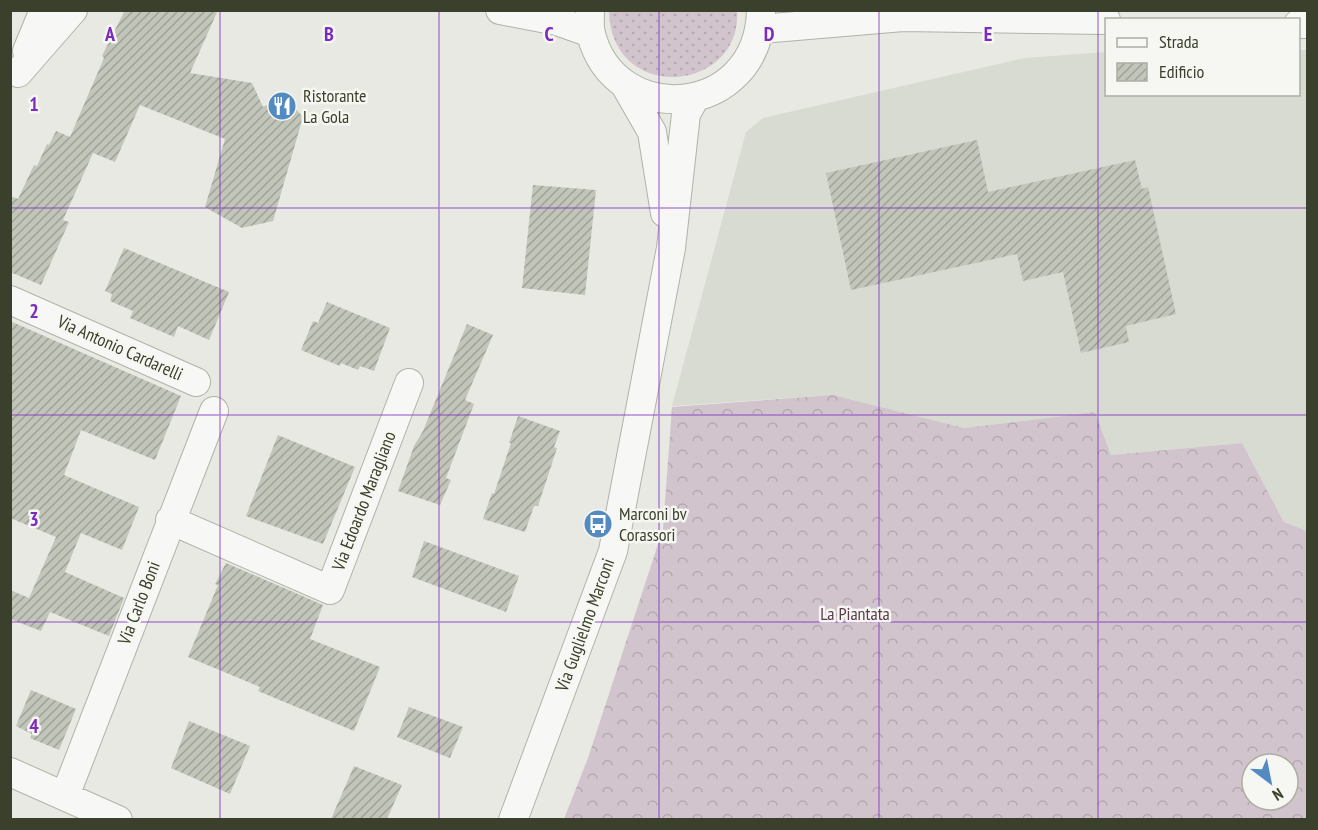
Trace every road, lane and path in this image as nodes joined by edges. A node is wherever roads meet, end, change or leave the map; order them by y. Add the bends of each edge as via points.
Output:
1 (44, 10) edge
2 (73, 10) edge
3 (500, 10) edge
4 (761, 20) edge
5 (1105, 21) edge
6 (591, 22) edge
7 (14, 79) edge
8 (625, 85) junction
9 (695, 98) junction
10 (671, 248) junction
11 (10, 300) edge
12 (196, 382) dead end
13 (409, 383) dead end
14 (214, 411) dead end
15 (170, 520) junction
16 (10, 772) edge
17 (65, 795) junction
18 (110, 818) edge
19 (513, 819) edge

1 - 7 street
2 - 7 street
3 - 6 street via 557,21
4 - 5 street via 903,17
4 - 9 street via 753,53 738,73 718,89
6 - 8 street via 603,62
8 - 9 street via 659,99
8 - 10 street, Via Guglielmo Marconi via 652,132
9 - 10 street, Via Guglielmo Marconi via 686,114
10 - 19 street, Via Guglielmo Marconi via 613,550
11 - 12 street, Via Antonio Cardarelli
13 - 15 street, Via Edoardo Maragliano via 330,590
14 - 15 street, Via Carlo Boni
15 - 17 street, Via Carlo Boni
16 - 17 street
17 - 18 street

